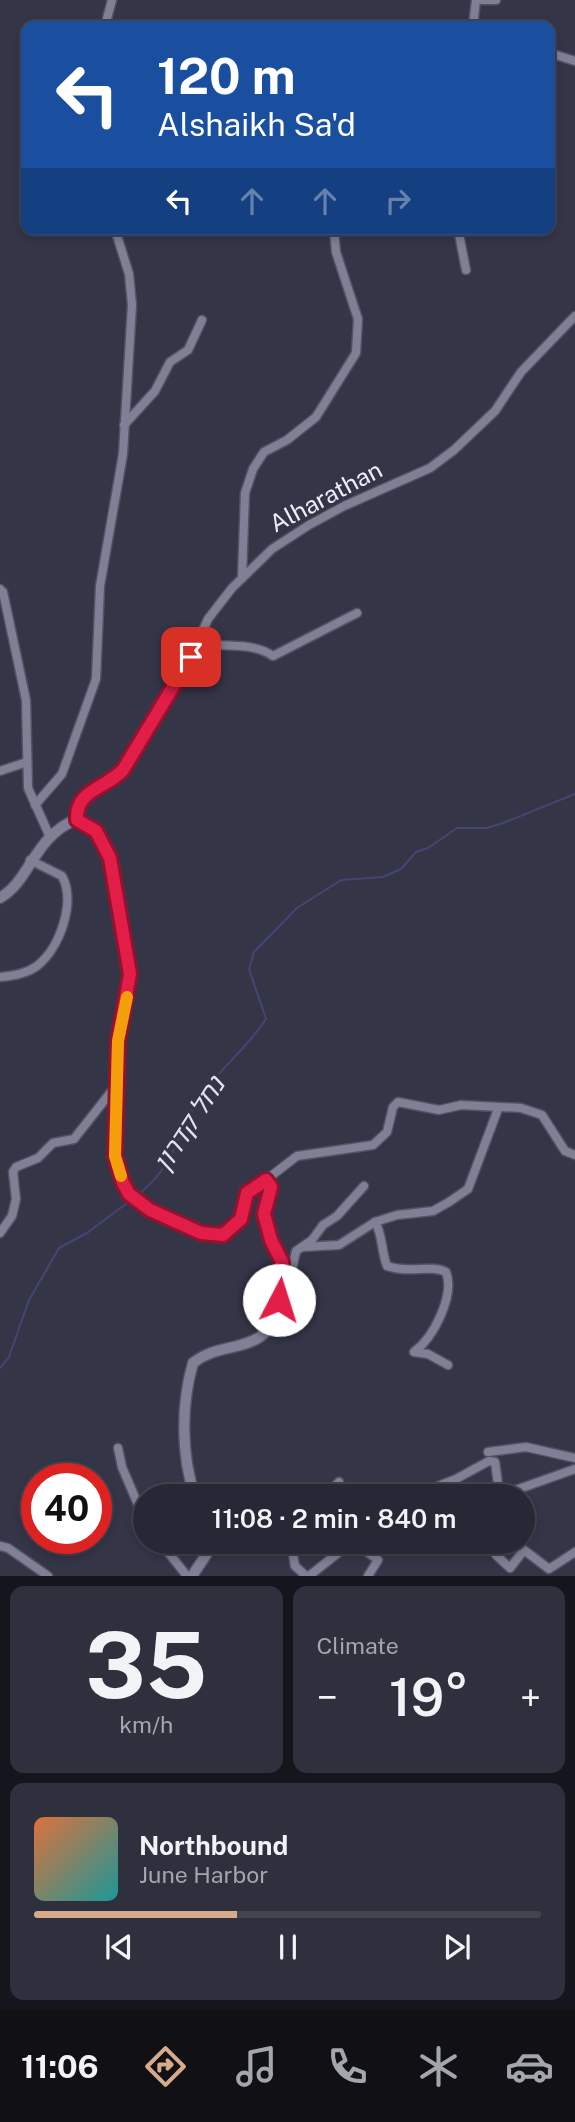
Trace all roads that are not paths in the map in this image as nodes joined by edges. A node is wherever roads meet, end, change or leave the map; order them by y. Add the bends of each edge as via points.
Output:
1 (112, 0) edge
2 (476, 0) edge
3 (482, 0) edge
4 (496, 0) edge
5 (106, 21) edge
6 (474, 21) edge
7 (555, 56) edge
8 (575, 61) edge
9 (117, 235) edge
10 (335, 235) edge
11 (459, 235) edge
12 (466, 271) dead end
13 (575, 316) edge
14 (202, 320) dead end
15 (124, 425) junction
16 (242, 578) junction
17 (0, 589) edge
18 (358, 613) dead end
19 (199, 642) junction
20 (27, 762) junction
21 (0, 771) edge
22 (35, 805) junction
23 (77, 820) junction
24 (50, 837) junction
25 (30, 860) junction
26 (0, 898) edge
27 (0, 977) edge
28 (118, 1083) junction
29 (498, 1109) junction
30 (575, 1155) edge
31 (266, 1180) junction
32 (364, 1186) dead end
33 (375, 1222) junction
34 (0, 1233) edge
35 (303, 1247) junction
36 (282, 1284) junction
37 (448, 1364) dead end
38 (118, 1448) dead end
39 (488, 1452) dead end
40 (575, 1458) edge
41 (575, 1469) edge
42 (193, 1484) edge
43 (443, 1484) edge
44 (498, 1484) edge
45 (533, 1484) edge
46 (133, 1493) edge
47 (0, 1546) edge
48 (575, 1552) edge
49 (170, 1554) edge
50 (206, 1554) edge
51 (293, 1554) edge
52 (337, 1554) edge
53 (370, 1554) edge
54 (496, 1554) edge
55 (521, 1554) edge
56 (529, 1554) edge
57 (48, 1576) edge
58 (189, 1576) edge
59 (307, 1576) edge
60 (368, 1576) edge

1 - 5 street
2 - 6 street
3 - 4 street
7 - 8 street
9 - 15 street via 132,304
10 - 16 street via 358,319 356,352 316,417 264,452 253,469 245,493
11 - 12 street
13 - 16 street, Alharathan via 521,372 495,411 454,450 430,468 309,525 272,549
14 - 15 street via 188,350 170,362 155,391
15 - 22 street via 100,586 96,679 62,774
16 - 19 street, Alharathan via 208,619
17 - 20 street via 26,700
18 - 19 street via 273,656 260,647 215,647
19 - 23 street, Alharathan via 123,770 111,783 83,796 76,808
20 - 21 street
20 - 22 street via 28,788
22 - 24 street
23 - 24 street via 62,825
23 - 28 street via 96,831 110,858 130,974 118,1041
24 - 25 street
25 - 26 street via 13,888
25 - 27 street via 62,876 68,894 65,916 53,948 37,966
28 - 31 street via 115,1156 129,1194 141,1205 201,1233 223,1235 241,1219 247,1193
28 - 34 street via 74,1139 53,1143 38,1158 16,1167 12,1216
29 - 30 street via 521,1108 542,1115 565,1152
29 - 31 street via 461,1105 439,1110 398,1102 387,1132 373,1145 297,1156
29 - 33 street via 468,1189 432,1212
31 - 36 street via 271,1187 264,1214 282,1262
32 - 35 street
33 - 35 street via 340,1244
33 - 37 street via 387,1266 400,1271 439,1268 446,1272 451,1284 439,1316 414,1352
35 - 36 street via 296,1251 291,1274
36 - 42 street via 276,1316 259,1338 204,1354 192,1363 185,1430
38 - 46 street
39 - 40 street via 526,1447
41 - 45 street
43 - 44 street via 489,1461 495,1462
47 - 57 street
48 - 56 street via 549,1569
49 - 58 street
50 - 58 street
51 - 59 street via 295,1566
52 - 59 street
53 - 60 street via 378,1560
54 - 55 street via 510,1567

